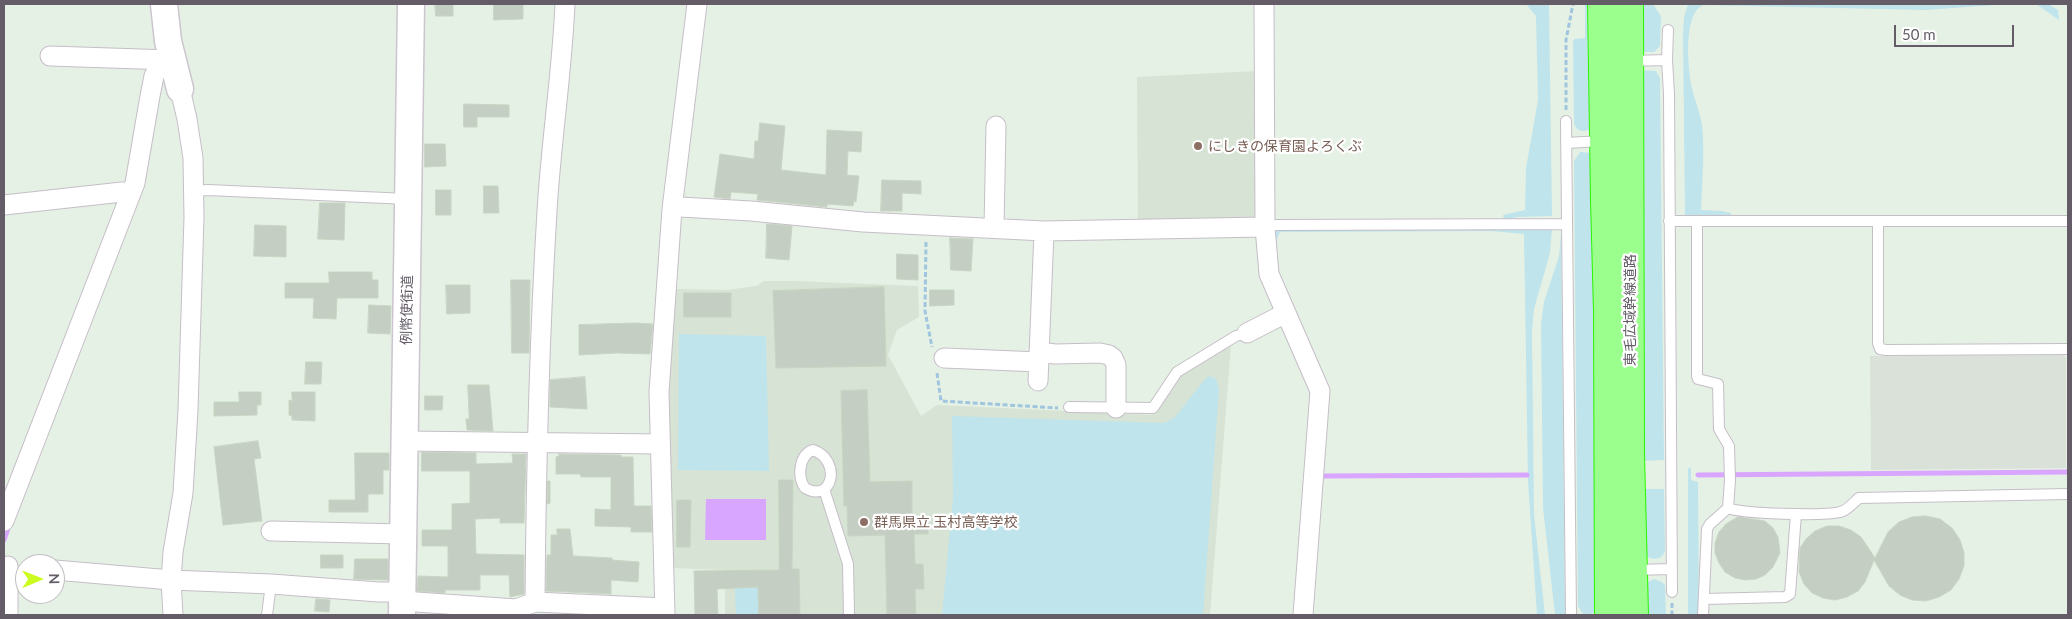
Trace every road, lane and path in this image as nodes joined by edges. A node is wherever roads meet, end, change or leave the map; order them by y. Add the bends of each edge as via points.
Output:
1 (164, 4) edge
2 (179, 4) edge
3 (411, 4) edge
4 (565, 4) edge
5 (697, 4) edge
6 (1264, 4) edge
7 (1574, 4) edge
8 (1602, 4) edge
9 (1629, 4) edge
10 (1668, 30) dead end
11 (50, 56) dead end
12 (167, 60) junction
13 (1666, 60) junction
14 (1629, 61) junction
15 (180, 89) joint
16 (1566, 120) joint
17 (996, 126) dead end
18 (1604, 141) junction
19 (1566, 143) junction
20 (194, 191) junction
21 (130, 193) junction
22 (409, 200) junction
23 (4, 205) edge
24 (672, 209) junction
25 (2068, 220) edge
26 (1669, 221) junction
27 (1697, 222) junction
28 (1878, 222) junction
29 (1566, 224) junction
30 (1265, 227) junction
31 (994, 228) junction
32 (1044, 231) junction
33 (1286, 313) junction
34 (1247, 333) joint
35 (2068, 349) edge
36 (1039, 357) junction
37 (944, 358) dead end
38 (1038, 381) dead end
39 (1069, 406) dead end
40 (1116, 408) junction
41 (405, 441) junction
42 (536, 443) junction
43 (660, 444) junction
44 (824, 489) dead end
45 (2068, 494) edge
46 (1728, 508) junction
47 (1796, 514) junction
48 (4, 521) edge
49 (271, 531) dead end
50 (403, 534) junction
51 (12, 566) edge
52 (1672, 569) junction
53 (1634, 570) junction
54 (65, 571) edge
55 (171, 580) junction
56 (271, 584) junction
57 (1672, 592) dead end
58 (1704, 599) junction
59 (535, 602) junction
60 (402, 603) edge
61 (665, 612) edge
62 (8, 615) edge
63 (173, 615) edge
64 (267, 615) edge
65 (849, 615) edge
66 (1303, 615) edge
67 (1571, 615) edge
68 (1609, 615) edge
69 (1634, 615) edge
70 (1703, 615) edge

1 - 12 main road
2 - 12 main road
3 - 22 main road, 例幣使街道
4 - 42 street via 547,210
5 - 24 street
6 - 30 street
7 - 16 path via 1566,40
8 - 18 highway, 東毛広域幹線道路
9 - 14 highway, 東毛広域幹線道路
10 - 13 lane
11 - 12 street
12 - 15 main road
12 - 21 street via 154,76 137,174
13 - 14 lane
13 - 26 lane
14 - 53 highway, 東毛広域幹線道路 via 1630,453
15 - 20 street via 193,158
16 - 19 lane
17 - 31 street
18 - 19 lane
18 - 68 highway, 東毛広域幹線道路
19 - 29 lane
20 - 22 lane
20 - 55 street via 188,419 183,493
21 - 23 street
21 - 48 street
22 - 41 main road, 例幣使街道
24 - 31 street via 752,210 864,222
24 - 43 street via 659,392
25 - 28 lane
26 - 27 lane
26 - 52 lane
27 - 28 lane
27 - 46 lane via 1697,376 1703,382 1718,384 1719,429 1729,446
28 - 35 lane via 1880,348
29 - 30 lane
29 - 67 lane
30 - 32 street
30 - 33 street via 1269,274
31 - 32 street
32 - 36 street
33 - 34 street
33 - 66 street via 1320,391
34 - 40 lane via 1230,339 1177,372 1152,408
36 - 37 street
36 - 38 street
36 - 40 street via 1055,354 1109,355 1116,365
39 - 40 lane
41 - 42 street
41 - 50 main road, 例幣使街道
42 - 43 street
42 - 59 street
43 - 61 street
44 - 65 lane via 848,564
45 - 47 lane via 1859,498 1842,512
46 - 47 lane
46 - 58 lane via 1707,529
47 - 58 lane via 1790,594 1784,597
49 - 50 street
50 - 60 main road, 例幣使街道
51 - 62 street
52 - 53 lane
52 - 57 lane
53 - 69 highway, 東毛広域幹線道路
54 - 55 street
55 - 56 street
55 - 63 street
56 - 60 street via 379,592
56 - 64 lane
58 - 70 lane
59 - 60 street via 516,609
59 - 61 street

